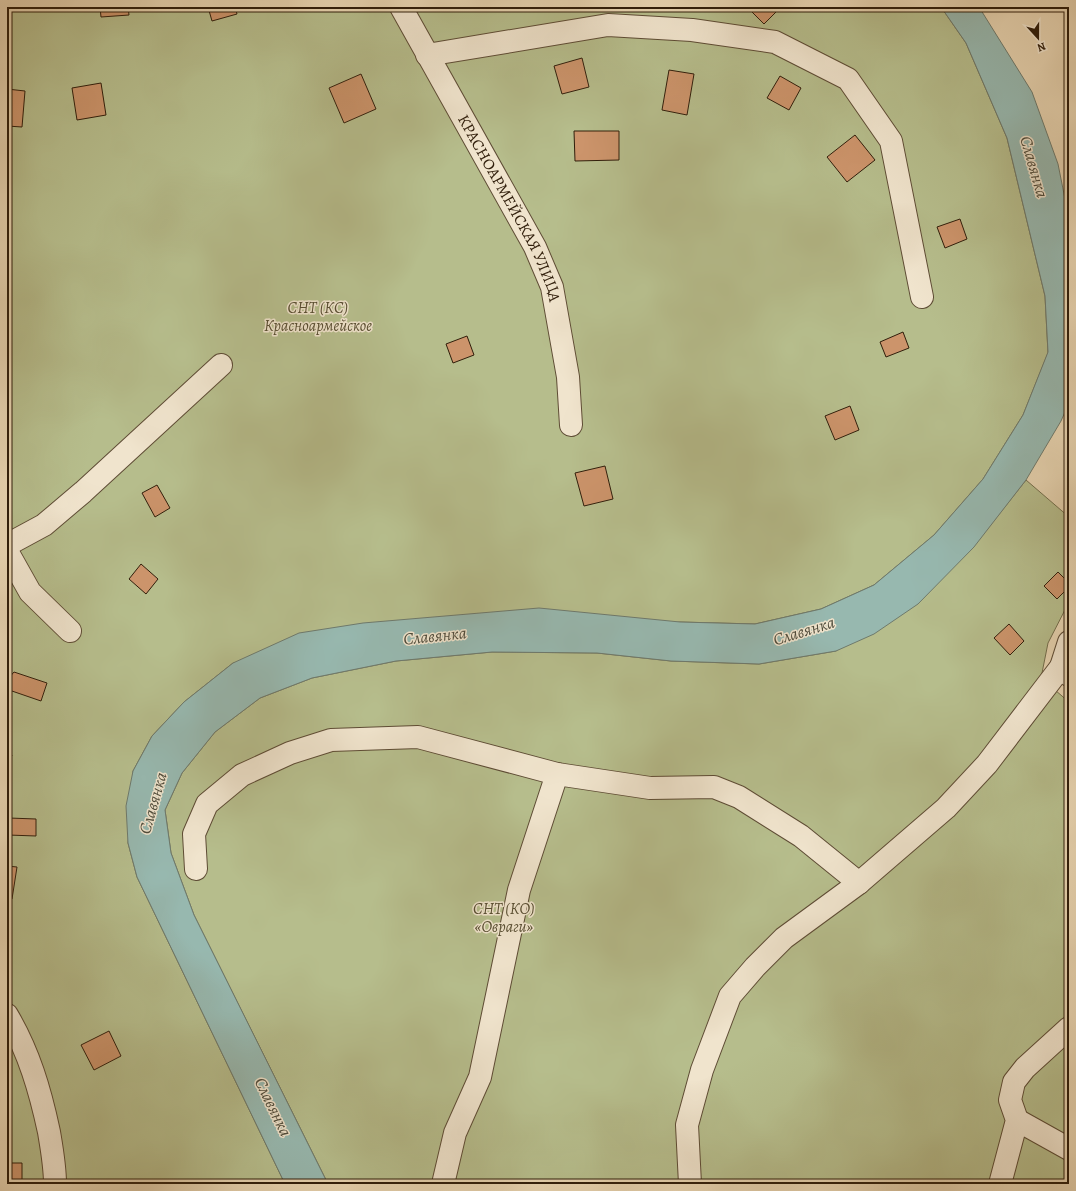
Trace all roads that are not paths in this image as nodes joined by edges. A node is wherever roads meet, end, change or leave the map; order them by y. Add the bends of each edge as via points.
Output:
1 (400, 7) edge
2 (427, 55) junction
3 (922, 297) dead end
4 (221, 365) dead end
5 (571, 425) dead end
6 (7, 545) edge
7 (7, 551) edge
8 (70, 631) dead end
9 (1069, 642) edge
10 (1065, 671) edge
11 (558, 774) junction
12 (196, 870) dead end
13 (859, 883) junction
14 (7, 1015) edge
15 (1069, 1028) edge
16 (1017, 1120) junction
17 (1069, 1149) edge
18 (55, 1184) edge
19 (443, 1184) edge
20 (690, 1184) edge
21 (1000, 1184) edge

1 - 2 street, КРАСНОАРМЕЙСКАЯ УЛИЦА
2 - 3 street via 608,25 692,30 775,42 848,79 891,141
2 - 5 street, КРАСНОАРМЕЙСКАЯ УЛИЦА via 535,247 552,287 568,377
4 - 6 street via 44,525
7 - 8 street via 30,592
9 - 10 street
10 - 13 street via 987,764 946,808
11 - 12 street via 418,737 331,740 290,752 242,775 207,804 194,834
11 - 13 street via 650,788 714,787 739,797 801,836
11 - 19 street via 519,890 480,1077 455,1133
13 - 20 street via 784,938 730,996 702,1070 687,1125
14 - 18 street via 28,1056 42,1098 55,1167
15 - 16 street via 1025,1068 1014,1082 1010,1100
16 - 17 street
16 - 21 street

